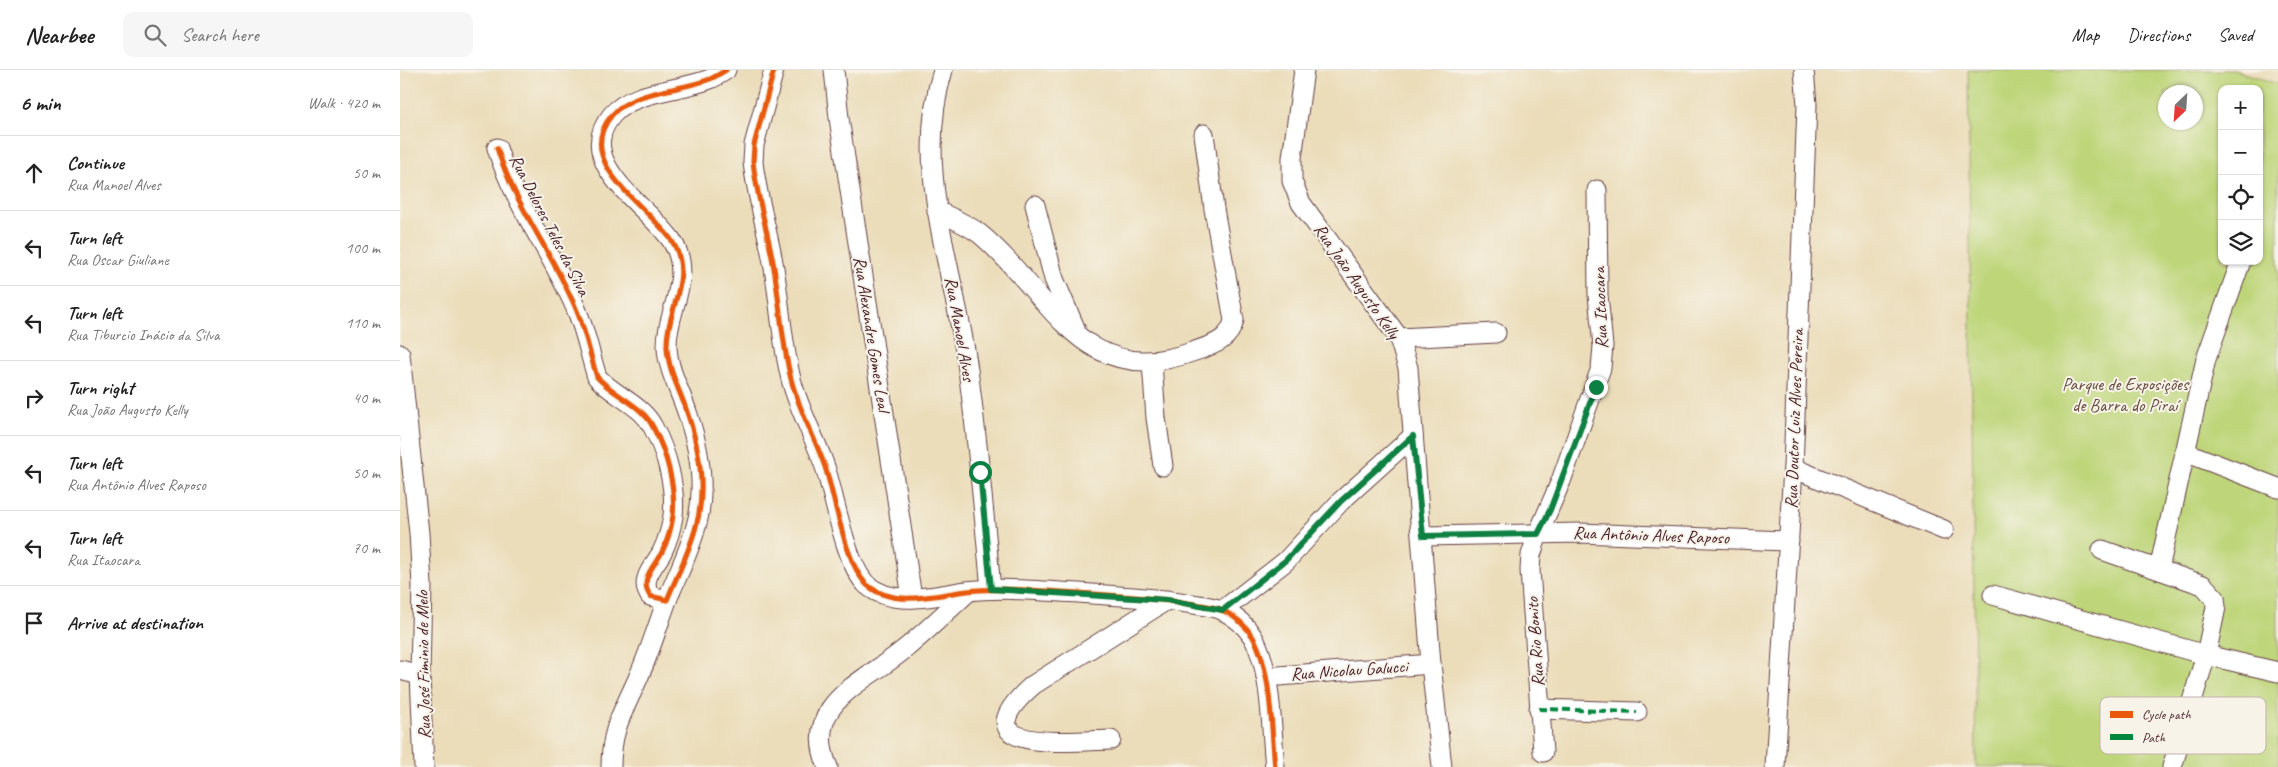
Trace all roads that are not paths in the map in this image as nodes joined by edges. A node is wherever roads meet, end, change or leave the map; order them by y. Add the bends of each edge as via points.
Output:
1 (726, 70) edge
2 (774, 70) edge
3 (834, 70) edge
4 (943, 70) edge
5 (1304, 70) edge
6 (1804, 70) edge
7 (1204, 134) dead end
8 (496, 148) dead end
9 (1597, 190) dead end
10 (1035, 205) dead end
11 (937, 211) junction
12 (2240, 265) edge
13 (1496, 333) dead end
14 (1078, 338) junction
15 (1399, 338) junction
16 (400, 354) edge
17 (1152, 363) junction
18 (1413, 436) junction
19 (2185, 452) junction
20 (1163, 466) dead end
21 (1793, 468) junction
22 (2278, 488) edge
23 (1944, 530) dead end
24 (1538, 534) junction
25 (1423, 536) junction
26 (1789, 541) junction
27 (2102, 550) dead end
28 (2159, 569) junction
29 (991, 589) junction
30 (969, 591) junction
31 (1993, 595) dead end
32 (912, 598) junction
33 (667, 600) junction
34 (1167, 600) junction
35 (1223, 610) junction
36 (2206, 655) junction
37 (1431, 664) junction
38 (400, 670) edge
39 (2278, 672) edge
40 (420, 675) junction
41 (1266, 677) junction
42 (2193, 697) edge
43 (1539, 709) junction
44 (1637, 712) dead end
45 (1111, 740) dead end
46 (1543, 752) dead end
47 (2176, 754) edge
48 (424, 767) edge
49 (611, 767) edge
50 (828, 767) edge
51 (1274, 767) edge
52 (1442, 767) edge
53 (1775, 767) edge
54 (2172, 767) edge

1 - 33 street via 710,79 640,97 622,106 611,115 601,142 604,160 612,176 672,241 680,258 682,277 667,340 668,357 697,447 701,473 700,504 689,550
2 - 32 street via 754,145 753,162 791,380 826,469 841,529 857,571 876,591
3 - 32 street, Rua Alexandre Gomes Leal
4 - 11 street, Rua Manoel Alves via 936,98 931,152
5 - 15 street, Rua João Augusto Kelly via 1292,181 1301,203
6 - 21 street, Rua Doutor Luiz Alves Pereira via 1806,105
7 - 17 street via 1214,209 1232,300 1232,330 1222,340 1196,351
8 - 33 street, Rua Delores Teles da Silva via 513,191 577,310 597,377 637,406 652,426 666,456 673,514 669,536 646,579 646,589 650,596
9 - 24 street, Rua Itaocara via 1601,368 1562,481
10 - 14 street via 1054,279
11 - 14 street via 979,233
11 - 29 street, Rua Manoel Alves via 968,369
12 - 19 street via 2206,359
13 - 15 street
14 - 17 street via 1106,354
15 - 18 street, Rua João Augusto Kelly via 1408,368
16 - 40 street, Rua José Fiminio de Melo via 419,533 422,585
17 - 20 street
18 - 25 street, Rua João Augusto Kelly
18 - 35 street via 1341,501 1286,560
19 - 22 street
19 - 28 street
21 - 23 street
21 - 26 street, Rua Doutor Luiz Alves Pereira
24 - 25 street, Rua Antônio Alves Raposo
24 - 26 street, Rua Antônio Alves Raposo
24 - 43 street, Rua Rio Bonito via 1530,570
25 - 37 street, Rua João Augusto Kelly
26 - 53 street, Rua Doutor Luiz Alves Pereira
27 - 28 street
28 - 36 street via 2202,585 2215,598
29 - 30 street
29 - 34 street
30 - 32 street
30 - 50 street via 912,643 835,701 823,722 820,738
31 - 36 street
33 - 49 street via 615,729
34 - 35 street
34 - 45 street via 1033,685 1017,699 1006,718 1007,728 1014,736 1025,740
35 - 41 street via 1242,623 1252,636
36 - 39 street
36 - 42 street
37 - 41 street, Rua Nicolau Galucci
37 - 52 street, Rua João Augusto Kelly
38 - 40 street
40 - 48 street, Rua José Fiminio de Melo
41 - 51 street
43 - 44 street
43 - 46 street, Rua Rio Bonito
47 - 54 street

